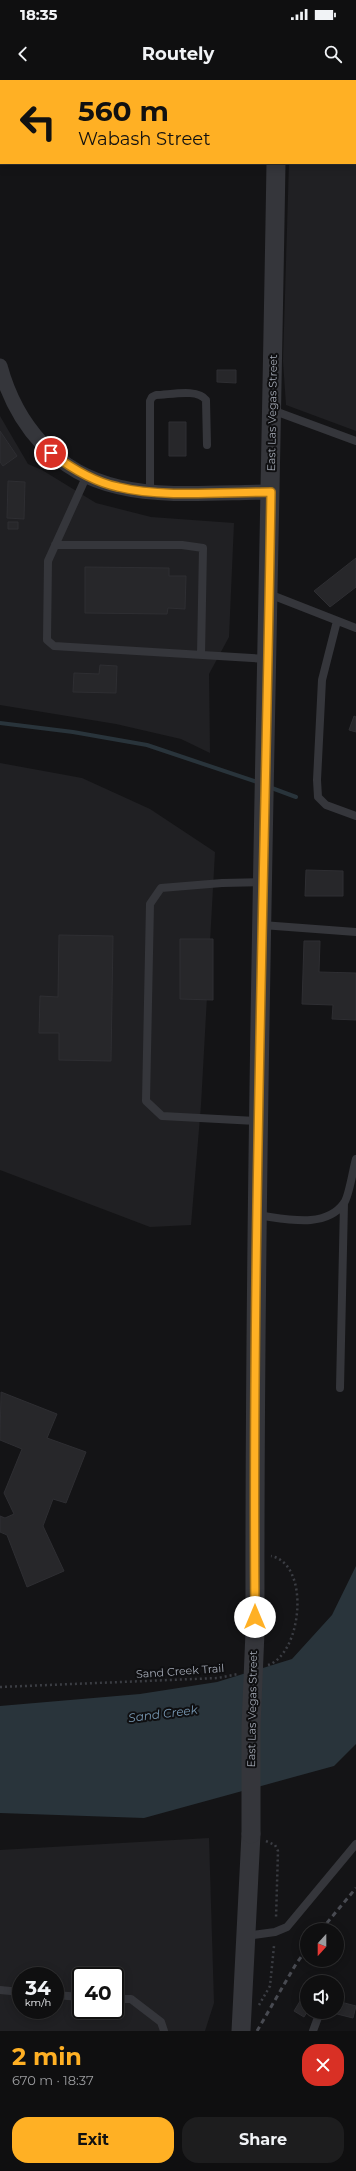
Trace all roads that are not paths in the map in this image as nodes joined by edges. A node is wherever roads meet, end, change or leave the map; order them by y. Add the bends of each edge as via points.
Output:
1 (276, 164) edge
2 (0, 366) edge
3 (272, 410) junction
4 (356, 441) edge
5 (207, 445) dead end
6 (87, 476) junction
7 (150, 491) junction
8 (271, 492) junction
9 (55, 545) junction
10 (269, 594) junction
11 (337, 621) junction
12 (356, 628) edge
13 (201, 655) junction
14 (268, 659) junction
15 (356, 816) edge
16 (263, 882) junction
17 (262, 925) junction
18 (356, 932) edge
19 (258, 1121) junction
20 (356, 1159) edge
21 (344, 1203) junction
22 (256, 1215) junction
23 (340, 1388) dead end
24 (356, 1844) edge
25 (245, 1936) junction
26 (0, 1990) edge
27 (12, 1991) edge
28 (124, 2000) edge
29 (317, 2019) edge
30 (164, 2031) edge
31 (241, 2031) edge
32 (313, 2031) edge

1 - 3 street, East Las Vegas Street
2 - 6 street via 11,402 35,437 51,453
3 - 4 lane
3 - 8 street, East Las Vegas Street
5 - 7 lane via 204,396 190,394 152,397
6 - 7 street via 119,488
6 - 9 lane
7 - 8 street
8 - 10 street, East Las Vegas Street
9 - 13 lane via 48,561 47,640 54,646
9 - 13 lane via 182,545 203,548
10 - 11 lane
10 - 14 street, East Las Vegas Street
11 - 12 lane
11 - 15 lane via 322,680 318,797 326,805
13 - 14 lane
14 - 16 street, East Las Vegas Street
16 - 17 street, East Las Vegas Street
16 - 19 lane via 161,888 150,904 146,1085 146,1101 162,1116
17 - 18 lane
17 - 19 street, East Las Vegas Street
19 - 22 street, East Las Vegas Street
20 - 21 lane
21 - 22 lane via 331,1215 308,1221
21 - 23 lane
22 - 25 street, East Las Vegas Street, bridge via 255,1632 251,1726 257,1835
24 - 25 lane via 287,1927 275,1932
25 - 31 street, East Las Vegas Street
26 - 27 lane
28 - 30 lane via 131,2000 161,2022
29 - 32 lane

